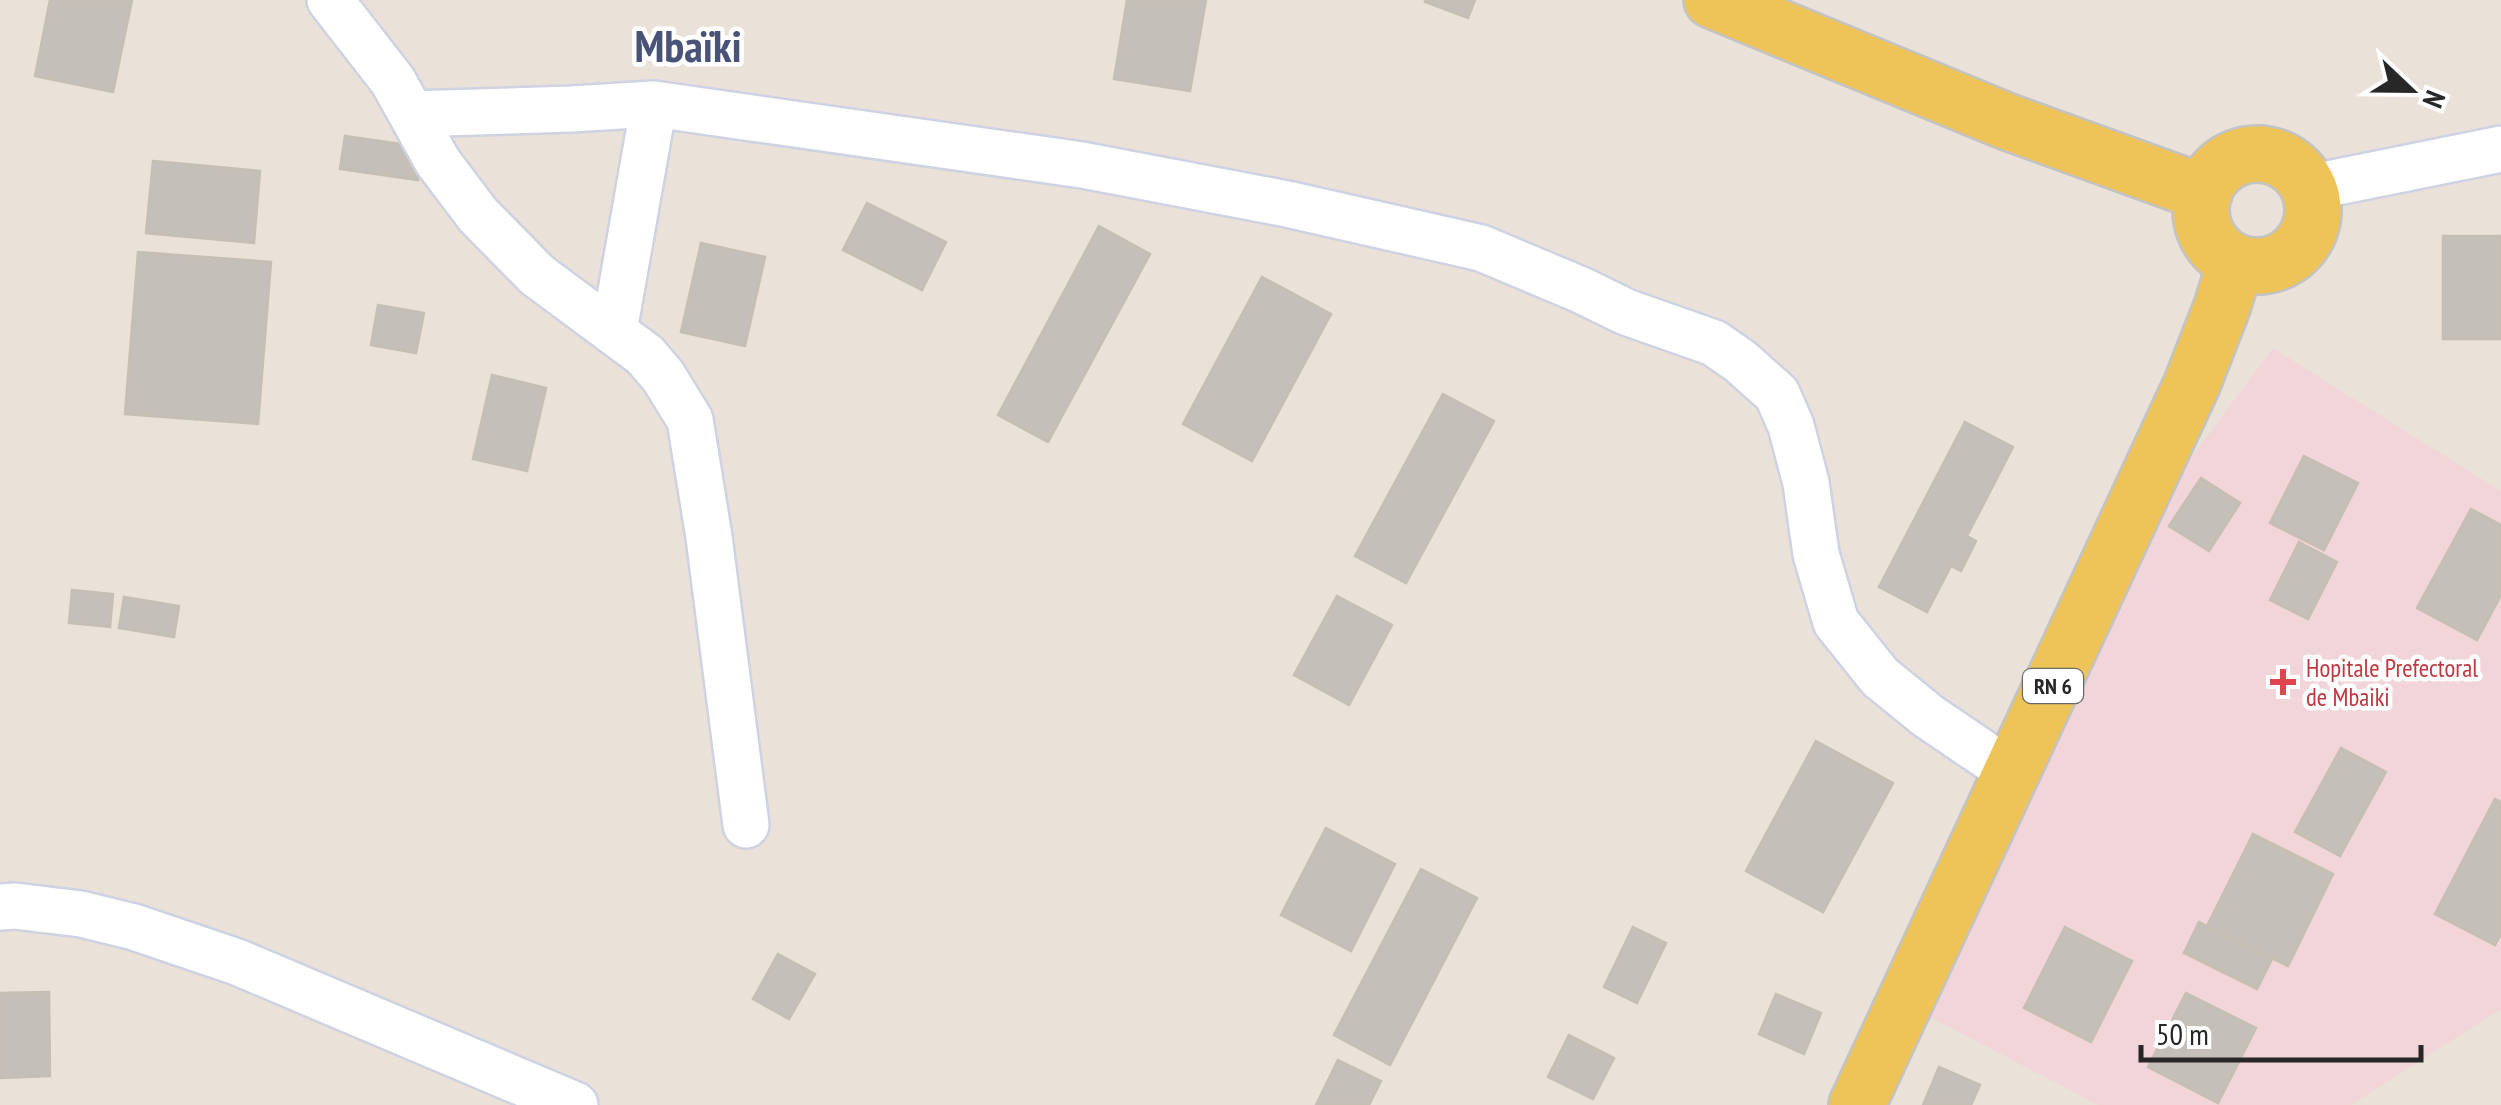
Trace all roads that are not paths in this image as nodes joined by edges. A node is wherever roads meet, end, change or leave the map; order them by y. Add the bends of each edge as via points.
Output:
1 (330, 0) edge
2 (1712, 0) edge
3 (654, 104) junction
4 (412, 114) junction
5 (2501, 150) edge
6 (2308, 188) junction
7 (2204, 193) junction
8 (2236, 262) junction
9 (614, 331) junction
10 (2012, 773) junction
11 (746, 825) dead end
12 (0, 907) edge
13 (575, 1105) edge
14 (1857, 1105) edge

1 - 4 street
2 - 7 main road via 2008,122
3 - 4 street
3 - 9 street
3 - 10 street via 1082,165 1410,230 1480,248 1714,343 1778,394 1806,483 1816,554 1836,622 1880,677
4 - 9 street via 478,215 537,274
5 - 6 street
6 - 7 main road via 2283,160 2264,154 2227,162
6 - 8 main road via 2310,225 2290,256 2273,264
7 - 8 main road via 2201,210 2210,242
8 - 10 main road, RN 6 via 2192,384
9 - 11 street via 646,354 690,420
10 - 14 main road, RN 6
12 - 13 street via 81,914 237,962

